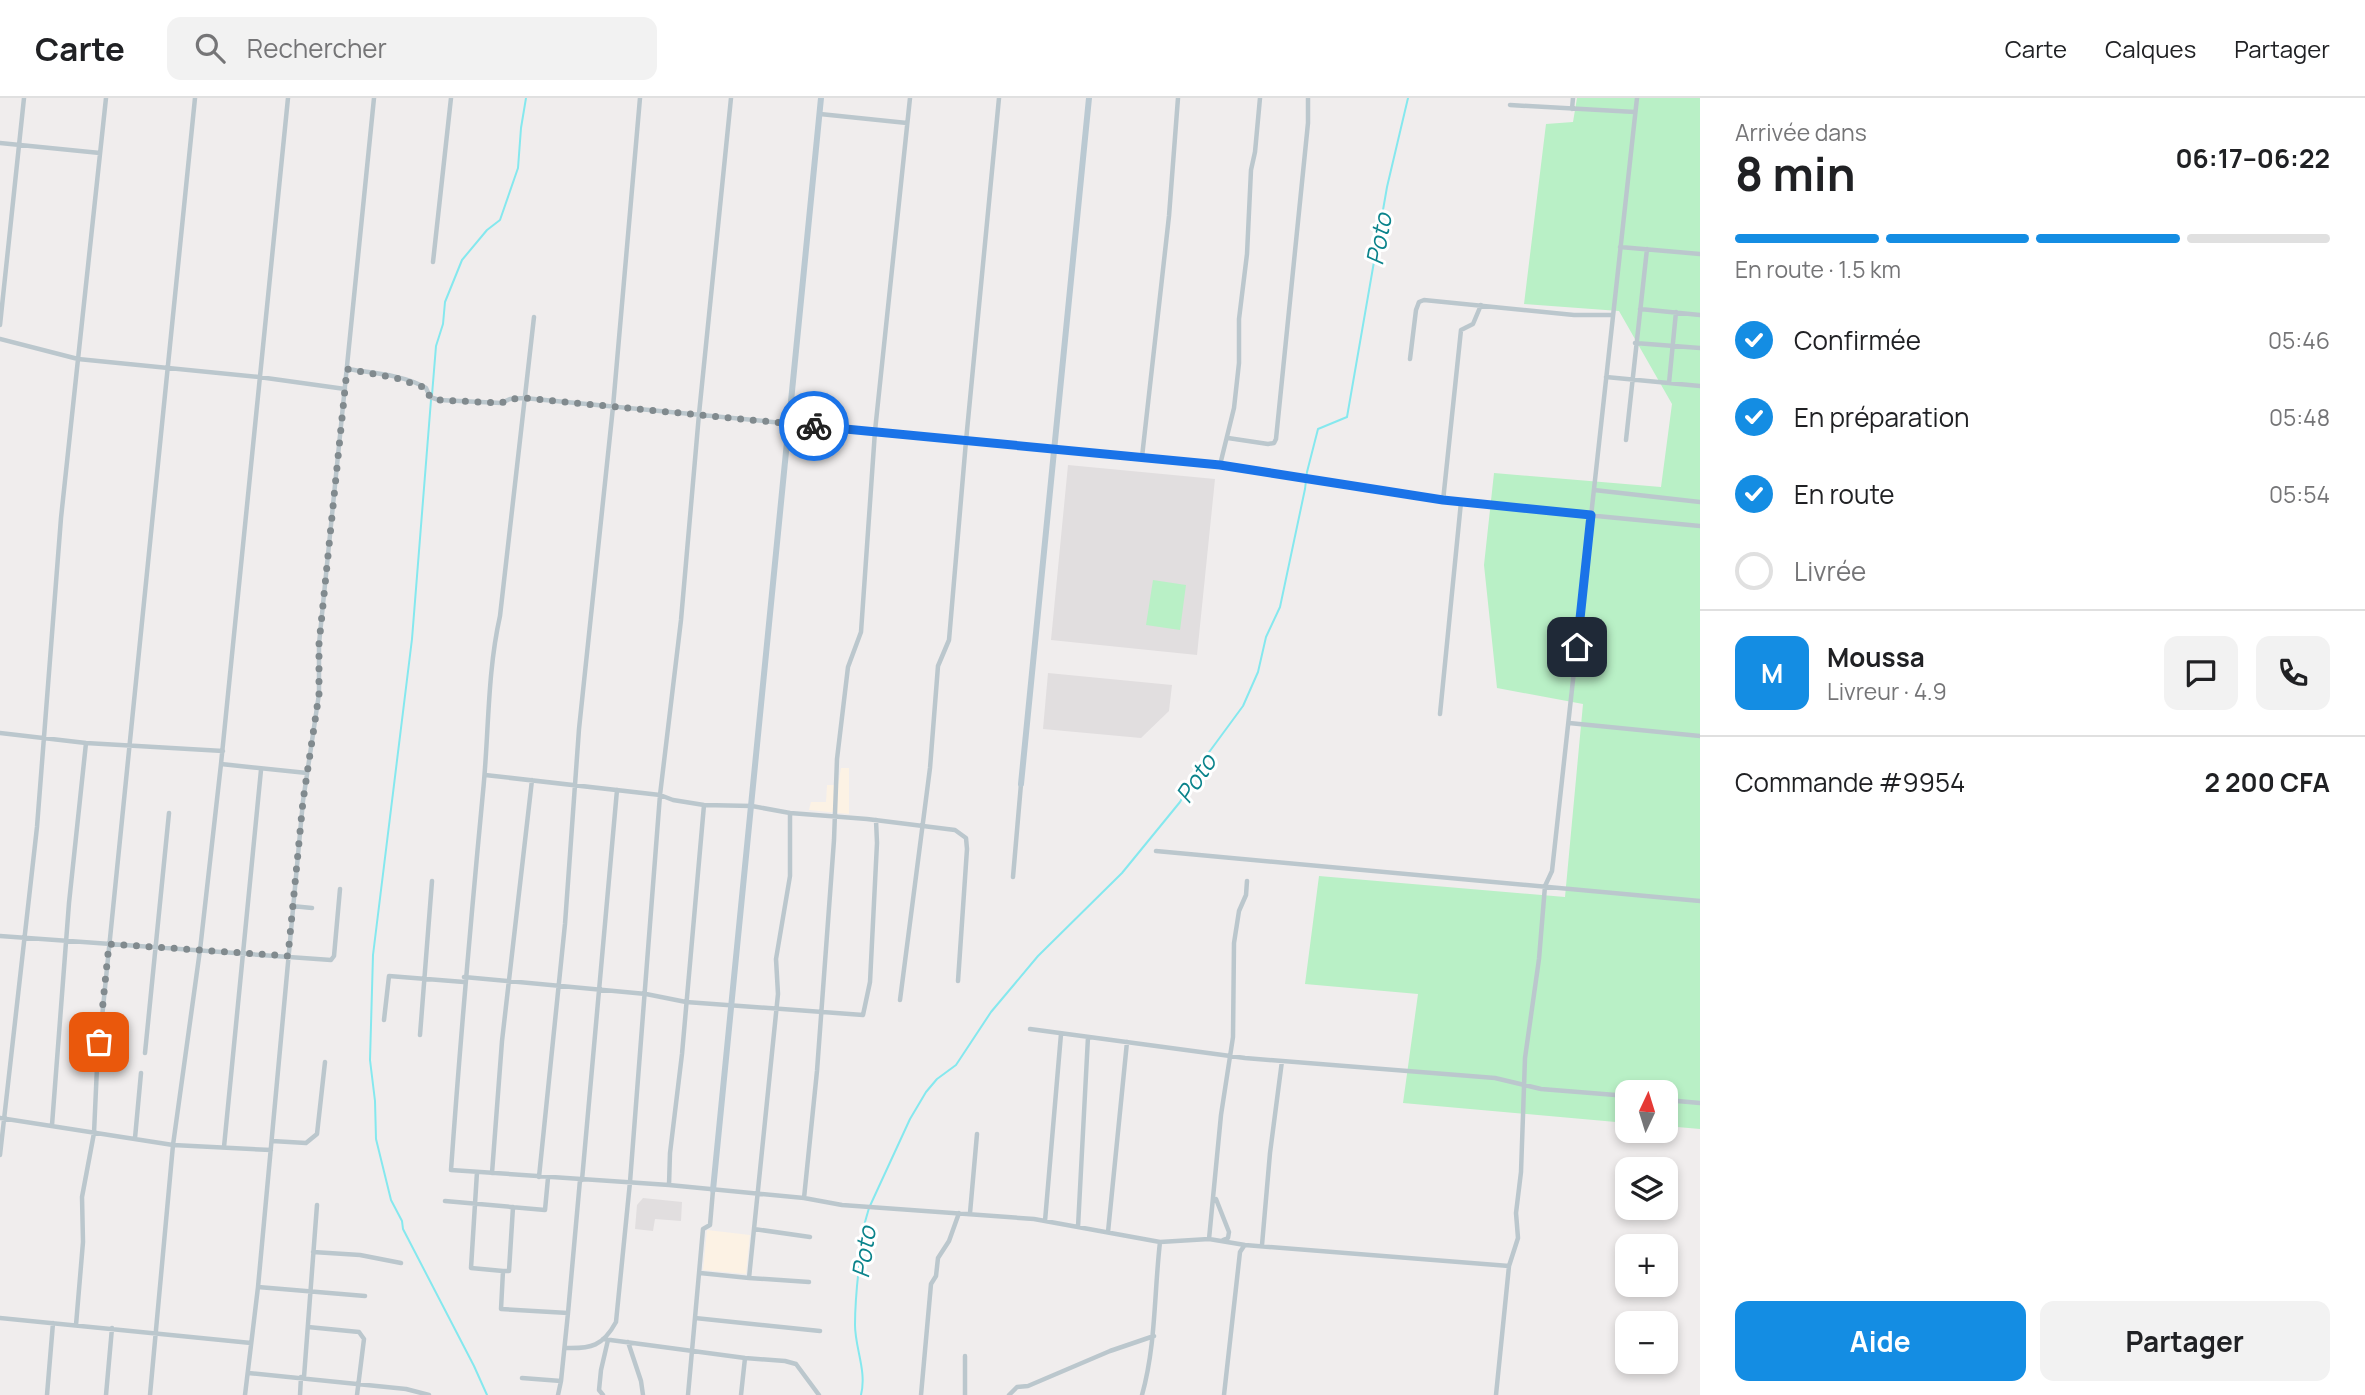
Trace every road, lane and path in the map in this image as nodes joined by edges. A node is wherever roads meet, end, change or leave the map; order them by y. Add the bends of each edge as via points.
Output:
1 (24, 98) edge
2 (106, 98) edge
3 (195, 98) edge
4 (288, 98) edge
5 (374, 98) edge
6 (451, 98) edge
7 (640, 98) edge
8 (731, 98) edge
9 (821, 98) edge
10 (910, 98) edge
11 (999, 98) edge
12 (1089, 98) edge
13 (1178, 98) edge
14 (1260, 98) edge
15 (1308, 98) edge
16 (1544, 98) edge
17 (1573, 98) edge
18 (1637, 98) edge
19 (1510, 105) dead end
20 (1543, 107) junction
21 (1572, 109) junction
22 (1635, 112) junction
23 (819, 114) junction
24 (907, 123) junction
25 (0, 143) edge
26 (20, 145) junction
27 (100, 153) junction
28 (1620, 247) junction
29 (1647, 249) junction
30 (1700, 254) edge
31 (433, 262) dead end
32 (1481, 305) junction
33 (1640, 309) junction
34 (1676, 312) junction
35 (1613, 315) junction
36 (1700, 315) edge
37 (534, 317) dead end
38 (0, 325) edge
39 (0, 340) edge
40 (1635, 343) junction
41 (1672, 347) junction
42 (1700, 348) edge
43 (78, 359) junction
44 (1410, 359) dead end
45 (166, 369) junction
46 (347, 369) junction
47 (259, 377) junction
48 (1606, 377) junction
49 (1631, 379) junction
50 (1669, 383) junction
51 (1700, 387) edge
52 (345, 389) junction
53 (524, 398) junction
54 (613, 407) junction
55 (699, 414) junction
56 (788, 424) junction
57 (875, 431) junction
58 (1228, 438) junction
59 (1626, 440) dead end
60 (966, 441) junction
61 (1054, 449) junction
62 (1142, 457) junction
63 (1220, 465) junction
64 (1594, 490) junction
65 (1443, 500) junction
66 (1461, 502) junction
67 (1700, 502) edge
68 (1591, 515) junction
69 (1700, 526) edge
70 (1440, 713) dead end
71 (1569, 723) junction
72 (0, 733) edge
73 (1700, 736) edge
74 (43, 739) junction
75 (86, 743) junction
76 (130, 746) junction
77 (223, 751) junction
78 (220, 764) junction
79 (261, 770) junction
80 (307, 773) junction
81 (485, 775) junction
82 (532, 780) junction
83 (1021, 784) joint
84 (576, 785) junction
85 (617, 790) junction
86 (660, 795) junction
87 (704, 805) junction
88 (752, 806) junction
89 (169, 813) dead end
90 (790, 813) junction
91 (834, 817) junction
92 (876, 820) junction
93 (921, 827) junction
94 (1156, 851) dead end
95 (1013, 877) dead end
96 (432, 881) dead end
97 (1247, 881) dead end
98 (1545, 886) junction
99 (340, 889) dead end
100 (1700, 901) edge
101 (292, 906) junction
102 (312, 908) dead end
103 (0, 936) edge
104 (24, 939) junction
105 (66, 942) junction
106 (109, 944) junction
107 (154, 946) junction
108 (200, 950) junction
109 (243, 952) junction
110 (288, 956) junction
111 (425, 978) junction
112 (464, 980) junction
113 (958, 981) dead end
114 (508, 983) junction
115 (558, 987) junction
116 (598, 989) junction
117 (646, 994) junction
118 (900, 1000) dead end
119 (686, 1002) junction
120 (730, 1004) junction
121 (776, 1008) junction
122 (821, 1013) junction
123 (384, 1020) dead end
124 (1030, 1029) dead end
125 (1061, 1034) junction
126 (420, 1035) dead end
127 (1088, 1037) junction
128 (1127, 1042) junction
129 (145, 1053) dead end
130 (1231, 1056) junction
131 (1282, 1061) junction
132 (325, 1062) dead end
133 (141, 1073) dead end
134 (1525, 1084) junction
135 (1615, 1095) edge
136 (1678, 1101) edge
137 (1700, 1103) edge
138 (2, 1119) edge
139 (52, 1125) junction
140 (94, 1133) junction
141 (976, 1134) dead end
142 (135, 1138) junction
143 (272, 1141) junction
144 (173, 1145) junction
145 (224, 1147) junction
146 (271, 1150) junction
147 (0, 1154) edge
148 (477, 1172) junction
149 (492, 1173) junction
150 (539, 1177) junction
151 (548, 1178) junction
152 (581, 1180) junction
153 (630, 1182) junction
154 (669, 1185) junction
155 (713, 1190) junction
156 (758, 1195) junction
157 (1214, 1197) junction
158 (804, 1198) junction
159 (445, 1201) dead end
160 (475, 1203) junction
161 (317, 1205) dead end
162 (513, 1207) junction
163 (959, 1213) junction
164 (970, 1213) junction
165 (1045, 1221) junction
166 (1078, 1227) junction
167 (754, 1229) junction
168 (1108, 1233) junction
169 (810, 1237) dead end
170 (1209, 1239) junction
171 (1219, 1241) junction
172 (1160, 1242) junction
173 (1245, 1245) junction
174 (1262, 1245) junction
175 (313, 1252) junction
176 (401, 1263) dead end
177 (1509, 1266) junction
178 (503, 1271) junction
179 (699, 1273) junction
180 (749, 1278) junction
181 (809, 1282) dead end
182 (258, 1287) junction
183 (310, 1291) junction
184 (365, 1296) dead end
185 (568, 1313) junction
186 (0, 1318) edge
187 (695, 1318) junction
188 (52, 1323) junction
189 (76, 1325) junction
190 (308, 1327) junction
191 (112, 1328) junction
192 (821, 1331) dead end
193 (155, 1333) junction
194 (1154, 1336) junction
195 (606, 1339) junction
196 (628, 1342) junction
197 (251, 1343) junction
198 (565, 1348) junction
199 (692, 1350) junction
200 (965, 1356) dead end
201 (745, 1358) junction
202 (248, 1373) junction
203 (302, 1377) junction
204 (522, 1378) dead end
205 (561, 1381) junction
206 (358, 1386) junction
207 (47, 1395) edge
208 (106, 1395) edge
209 (150, 1395) edge
210 (245, 1395) edge
211 (300, 1395) edge
212 (357, 1395) edge
213 (429, 1395) edge
214 (558, 1395) edge
215 (603, 1395) edge
216 (643, 1395) edge
217 (688, 1395) edge
218 (741, 1395) edge
219 (818, 1395) edge
220 (921, 1395) edge
221 (965, 1395) edge
222 (1009, 1395) edge
223 (1140, 1395) edge
224 (1224, 1395) edge
225 (1496, 1395) edge

1 - 26 street
2 - 27 street
3 - 45 street
4 - 47 street
5 - 46 street
6 - 31 street
7 - 54 street
8 - 55 street
9 - 23 street
10 - 24 street
11 - 60 street
12 - 61 street
13 - 62 street
14 - 58 street via 1239,363
15 - 58 street via 1276,439 1268,444
16 - 20 street
17 - 21 street
18 - 22 street
19 - 20 street
20 - 21 street
21 - 22 street
22 - 28 street
23 - 24 street
23 - 56 street
24 - 57 street
25 - 26 street
26 - 27 street
26 - 38 street
27 - 43 street
28 - 29 street
28 - 35 street
29 - 30 street
29 - 33 street
32 - 35 street
32 - 44 street via 1419,303
32 - 65 street via 1474,324 1461,330
33 - 34 street
33 - 40 street
34 - 36 street
34 - 41 street
35 - 48 street
37 - 53 street
39 - 43 street
40 - 41 street
40 - 49 street
41 - 42 street
41 - 50 street
43 - 45 street
43 - 74 street
45 - 47 street
45 - 76 street
46 - 52 street
46 - 53 street via 414,382 439,400 501,403
47 - 52 street
47 - 77 street
48 - 49 street
48 - 64 street
49 - 50 street
49 - 59 street
50 - 51 street
52 - 80 street via 319,644 319,694
53 - 54 street
53 - 81 street via 500,617 492,652
54 - 55 street
54 - 84 street
55 - 56 street
55 - 86 street
56 - 57 street
56 - 88 street
57 - 60 street
57 - 91 street via 861,632 848,667
58 - 63 street
60 - 61 street
60 - 93 street via 949,639 938,666
61 - 62 street
61 - 83 street
62 - 63 street
63 - 65 street
64 - 67 street
64 - 68 street
65 - 66 street
66 - 68 street
66 - 70 street
68 - 69 street
68 - 71 street
71 - 73 street
71 - 98 street via 1552,871
72 - 74 street
74 - 75 street
74 - 104 street
75 - 76 street
75 - 105 street
76 - 77 street
76 - 106 street
77 - 78 street
78 - 79 street
78 - 108 street
79 - 80 street
79 - 109 street
80 - 101 street
81 - 82 street
81 - 112 street
82 - 84 street
82 - 114 street
83 - 95 street
84 - 85 street
84 - 115 street
85 - 86 street
85 - 116 street
86 - 87 street
86 - 117 street
87 - 88 street
87 - 119 street
88 - 90 street
88 - 120 street
89 - 107 street
90 - 91 street
90 - 121 street via 790,876 776,960
91 - 92 street
91 - 122 street
92 - 93 street
92 - 122 street via 870,982 863,1015
93 - 113 street via 955,830 967,842
93 - 118 street
94 - 98 street
96 - 111 street
97 - 130 street via 1234,943
98 - 100 street
98 - 134 street
99 - 110 street via 331,960
101 - 102 street
101 - 110 street
103 - 104 street
104 - 105 street
104 - 138 street
105 - 106 street
105 - 139 street
106 - 107 street
106 - 140 street
107 - 108 street
107 - 129 street
108 - 109 street
108 - 144 street
109 - 110 street
109 - 145 street
110 - 143 street
111 - 112 street
111 - 123 street via 389,976
111 - 126 street
112 - 114 street
112 - 148 street via 451,1170
114 - 115 street
114 - 149 street
115 - 116 street
115 - 150 street
116 - 117 street
116 - 152 street
117 - 119 street
117 - 153 street
119 - 120 street
119 - 154 street
120 - 121 street
120 - 155 street
121 - 122 street
121 - 156 street
122 - 158 street
124 - 125 street
125 - 127 street
125 - 165 street
127 - 128 street
127 - 166 street
128 - 130 street
128 - 168 street
130 - 131 street
130 - 157 street
131 - 134 street
131 - 174 street
132 - 143 street via 317,1134 306,1143
133 - 142 street
134 - 135 street
134 - 177 street via 1518,1238
136 - 137 street
138 - 139 street
138 - 147 street
139 - 140 street
140 - 142 street
140 - 189 street via 82,1197
141 - 164 street
142 - 144 street
143 - 146 street
144 - 145 street
144 - 193 street
145 - 146 street
146 - 182 street
148 - 149 street
148 - 160 street
149 - 150 street
150 - 151 street
151 - 152 street
151 - 162 street via 545,1210
152 - 153 street
152 - 185 street
153 - 154 street
153 - 195 street via 616,1322
154 - 155 street
155 - 156 street
155 - 179 street
156 - 158 street
156 - 167 street
157 - 170 street
157 - 171 street via 1230,1232
158 - 163 street
159 - 160 street
160 - 162 street
160 - 178 street via 471,1268
161 - 175 street
162 - 178 street via 509,1271
163 - 164 street
163 - 220 street via 931,1284
164 - 165 street
165 - 166 street
166 - 168 street
167 - 169 street
167 - 180 street
168 - 172 street
170 - 171 street
170 - 172 street
171 - 173 street
172 - 194 street
173 - 174 street
173 - 224 street via 1240,1252
174 - 177 street
175 - 176 street
175 - 183 street
177 - 225 street
178 - 185 street via 501,1309
179 - 180 street
179 - 187 street
180 - 181 street
182 - 183 street
182 - 197 street
183 - 184 street
183 - 190 street
185 - 198 street
186 - 188 street
187 - 192 street
187 - 199 street
188 - 189 street
188 - 207 street
189 - 191 street
190 - 203 street
190 - 206 street via 363,1334
191 - 193 street
191 - 208 street
193 - 197 street
193 - 209 street
194 - 222 street via 1017,1387
194 - 223 street via 1150,1370
195 - 196 street
195 - 198 street via 589,1349
195 - 215 street
196 - 199 street
196 - 216 street
197 - 202 street
198 - 205 street
199 - 201 street
199 - 217 street
200 - 221 street
201 - 218 street
201 - 219 street via 796,1364
202 - 203 street
202 - 210 street
203 - 206 street
203 - 211 street
204 - 205 street
205 - 214 street
206 - 212 street
206 - 213 street

